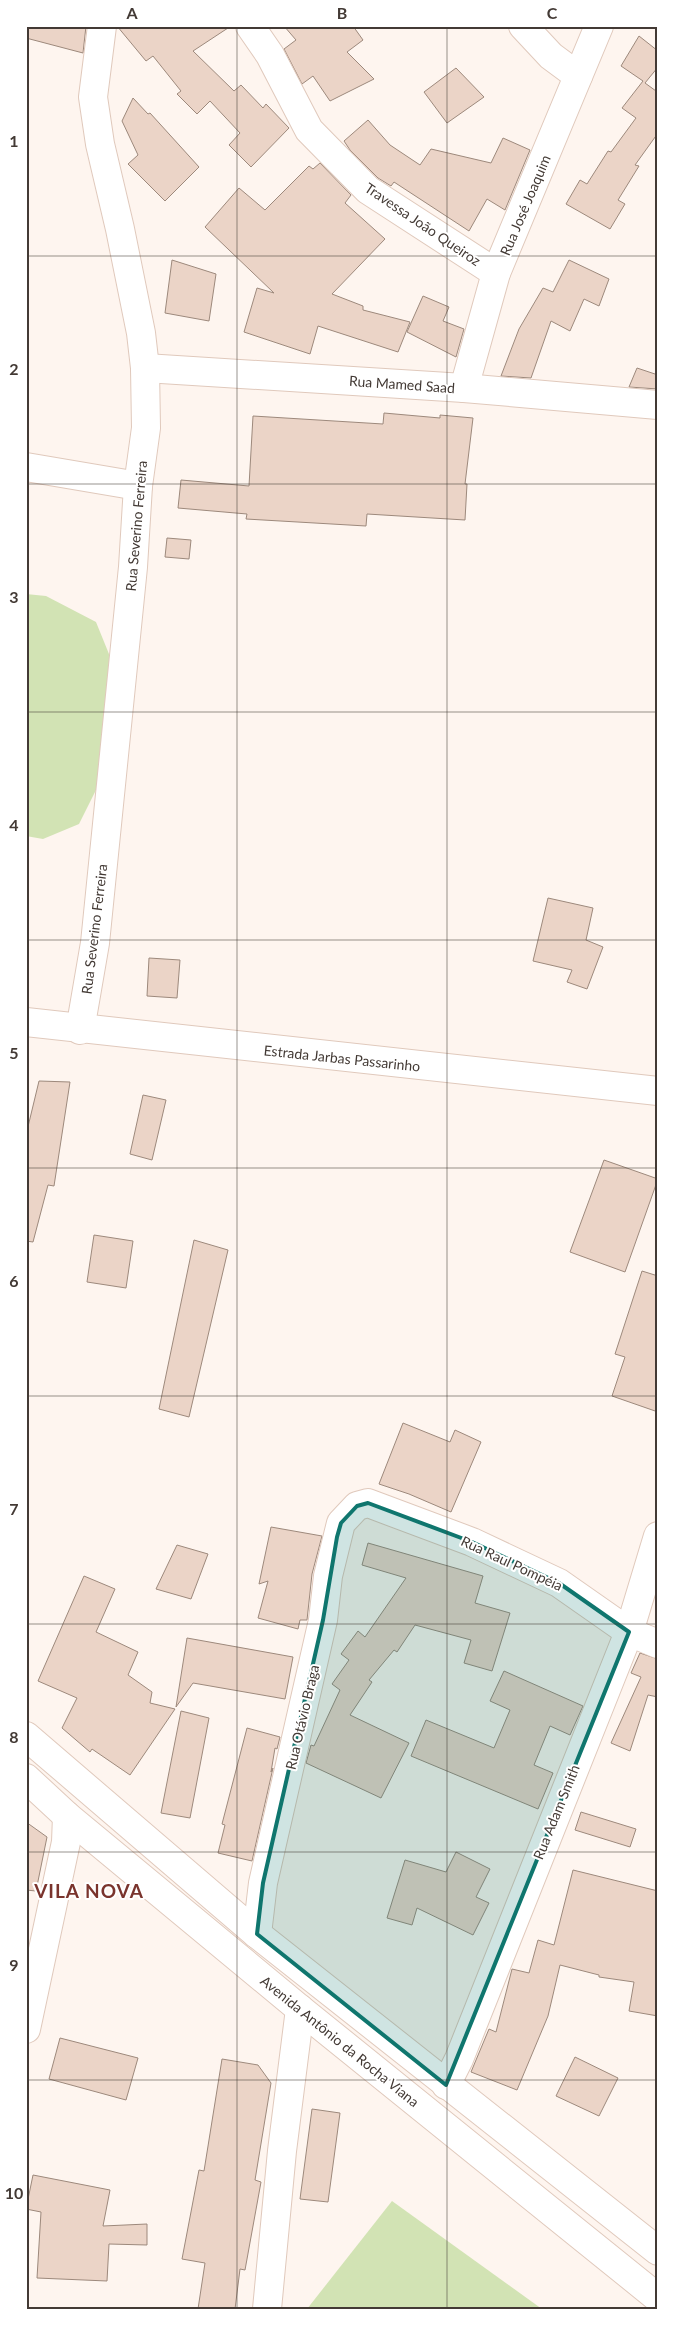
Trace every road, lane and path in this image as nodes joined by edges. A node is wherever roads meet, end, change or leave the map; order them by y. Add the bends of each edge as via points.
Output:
1 (102, 26) edge
2 (250, 26) edge
3 (523, 26) edge
4 (599, 26) edge
5 (578, 76) junction
6 (496, 273) junction
7 (145, 368) junction
8 (464, 388) junction
9 (658, 404) edge
10 (26, 467) edge
11 (138, 486) junction
12 (26, 1022) edge
13 (80, 1030) junction
14 (658, 1092) edge
15 (357, 1506) joint
16 (658, 1536) edge
17 (629, 1632) junction
18 (658, 1644) edge
19 (26, 1736) edge
20 (26, 1778) edge
21 (66, 1816) junction
22 (258, 1934) junction
23 (300, 2010) junction
24 (26, 2029) edge
25 (446, 2085) junction
26 (658, 2251) edge
27 (658, 2298) edge
28 (267, 2309) edge

1 - 7 street, Rua Severino Ferreira via 93,97 102,154 141,333
2 - 6 street, Travessa João Queiroz via 270,56 309,130 362,184
3 - 5 street via 551,56
4 - 5 street, Rua José Joaquim
5 - 6 street, Rua José Joaquim
6 - 8 street, Rua José Joaquim
7 - 8 street, Rua Mamed Saad
7 - 11 street, Rua Severino Ferreira via 146,428
8 - 9 street, Rua Mamed Saad
10 - 11 street
11 - 13 street, Rua Severino Ferreira via 130,597 94,943
12 - 13 street, Estrada Jarbas Passarinho
13 - 14 street, Estrada Jarbas Passarinho
15 - 17 street, Rua Raul Pompéia via 368,1503 388,1509 472,1542 560,1583
15 - 22 street, Rua Otávio Braga via 341,1524 337,1537 323,1620 263,1883
16 - 17 street, Rua Adam Smith
17 - 18 street, Rua Raul Pompéia
17 - 25 street, Rua Adam Smith
19 - 22 street
20 - 21 street, Avenida Antônio da Rocha Viana
21 - 23 street, Avenida Antônio da Rocha Viana
21 - 24 street via 66,1842
22 - 25 street
23 - 27 street, Avenida Antônio da Rocha Viana
23 - 28 street
25 - 26 street

